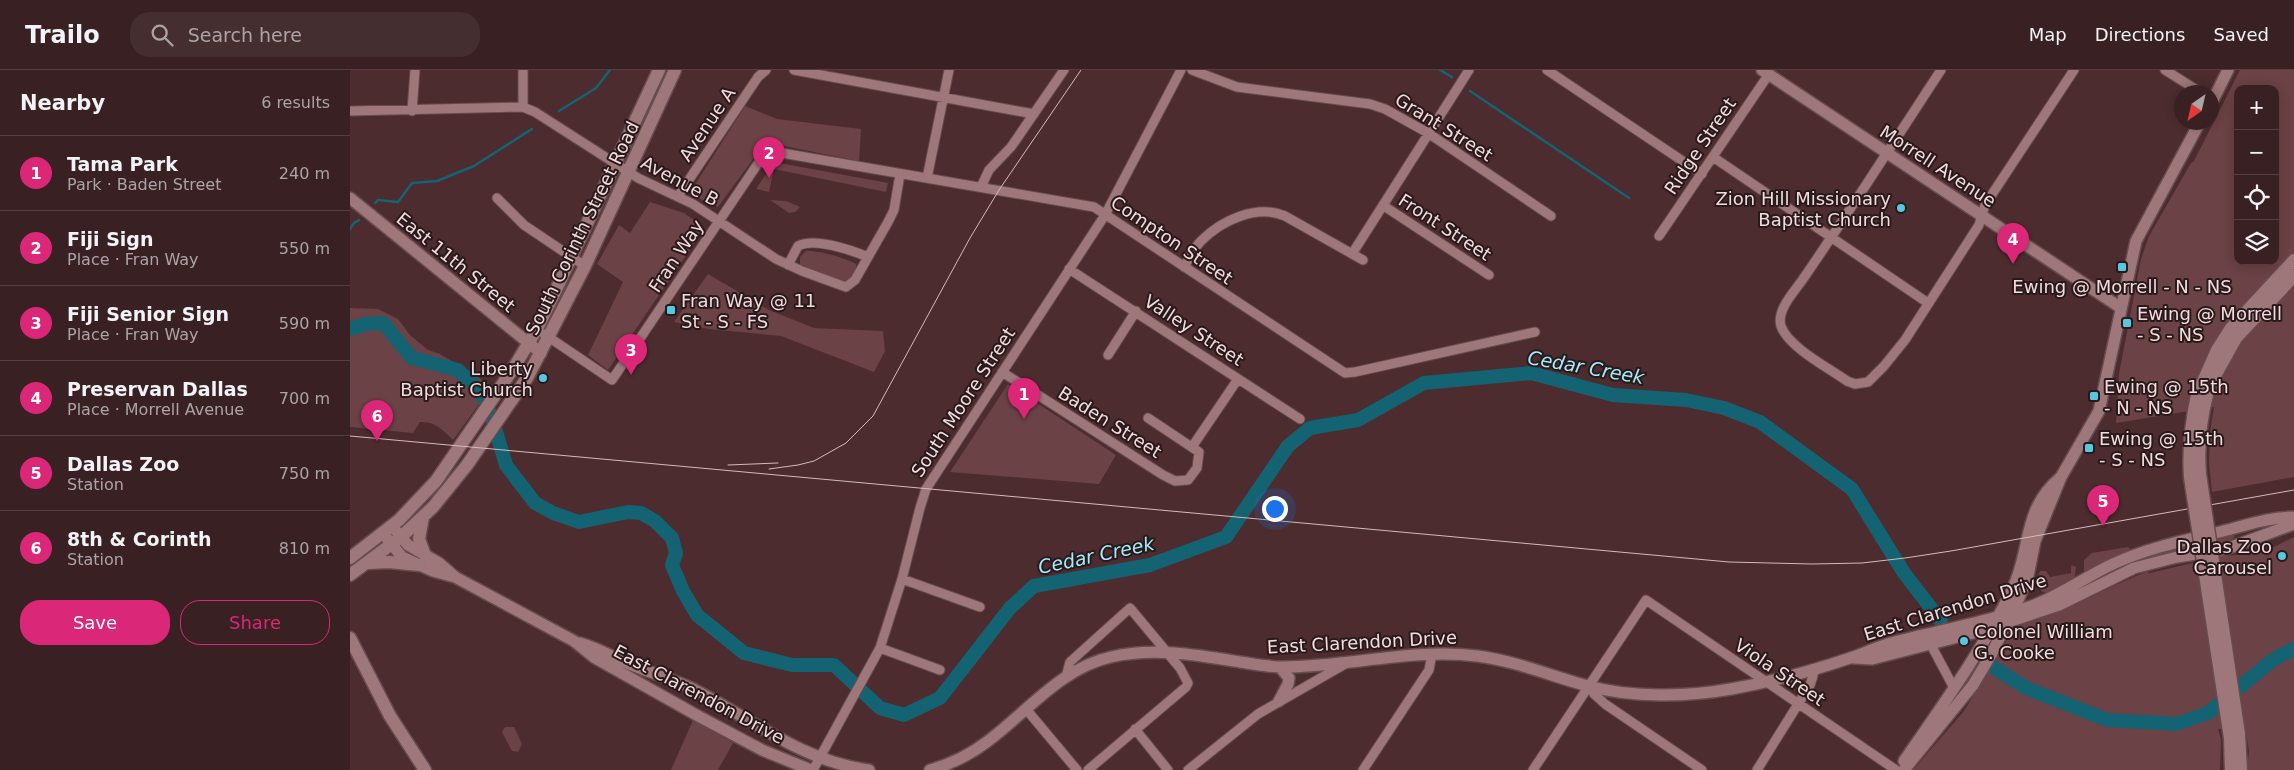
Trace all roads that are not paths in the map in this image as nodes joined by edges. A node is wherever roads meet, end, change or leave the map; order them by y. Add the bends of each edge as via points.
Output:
1 (416, 70) edge
2 (523, 70) edge
3 (660, 70) edge
4 (675, 70) edge
5 (766, 70) edge
6 (794, 70) edge
7 (949, 70) edge
8 (1064, 70) edge
9 (1181, 70) edge
10 (1192, 70) edge
11 (1469, 70) edge
12 (1547, 70) edge
13 (1941, 70) edge
14 (2074, 70) edge
15 (2165, 70) edge
16 (2228, 70) edge
17 (1765, 72) edge
18 (2189, 85) edge
19 (2219, 87) edge
20 (944, 97) junction
21 (523, 107) junction
22 (412, 110) junction
23 (350, 111) edge
24 (1034, 114) junction
25 (2196, 130) edge
26 (1428, 133) junction
27 (769, 152) joint
28 (1886, 153) junction
29 (1713, 157) junction
30 (617, 165) junction
31 (629, 172) junction
32 (900, 174) junction
33 (1702, 174) junction
34 (927, 178) junction
35 (981, 187) junction
36 (678, 196) junction
37 (350, 198) edge
38 (498, 198) dead end
39 (1384, 206) junction
40 (1104, 216) junction
41 (1551, 216) dead end
42 (1982, 216) junction
43 (720, 221) junction
44 (1659, 236) dead end
45 (1831, 238) junction
46 (1352, 254) junction
47 (868, 256) junction
48 (572, 257) junction
49 (1362, 260) dead end
50 (2294, 260) edge
51 (788, 265) junction
52 (585, 266) junction
53 (1184, 267) junction
54 (1069, 269) junction
55 (1489, 275) dead end
56 (2294, 276) edge
57 (1928, 303) junction
58 (2121, 308) junction
59 (1136, 311) junction
60 (537, 329) junction
61 (1535, 332) dead end
62 (549, 338) junction
63 (529, 344) junction
64 (541, 353) junction
65 (1108, 355) dead end
66 (1002, 372) junction
67 (1238, 379) junction
68 (2202, 395) junction
69 (1148, 418) dead end
70 (1300, 419) dead end
71 (1196, 450) junction
72 (2061, 477) junction
73 (423, 517) junction
74 (2294, 517) edge
75 (2294, 524) edge
76 (2237, 527) junction
77 (388, 530) junction
78 (396, 541) junction
79 (2240, 544) junction
80 (2137, 554) junction
81 (350, 558) edge
82 (422, 560) junction
83 (368, 563) junction
84 (2147, 565) junction
85 (350, 575) edge
86 (902, 579) junction
87 (2024, 585) junction
88 (2044, 601) junction
89 (980, 607) dead end
90 (2006, 616) junction
91 (1992, 628) junction
92 (350, 638) edge
93 (574, 641) junction
94 (1931, 644) junction
95 (880, 648) junction
96 (1167, 652) junction
97 (1432, 654) junction
98 (1853, 658) junction
99 (1346, 664) junction
100 (1280, 667) junction
101 (1812, 669) junction
102 (940, 670) dead end
103 (1066, 677) junction
104 (1764, 681) junction
105 (1590, 686) junction
106 (1954, 688) junction
107 (1279, 700) junction
108 (1799, 705) junction
109 (1956, 707) junction
110 (1026, 709) junction
111 (749, 720) junction
112 (1135, 729) junction
113 (2234, 736) junction
114 (739, 738) junction
115 (820, 759) junction
116 (1697, 769) edge
117 (426, 770) edge
118 (812, 770) edge
119 (863, 770) edge
120 (930, 770) edge
121 (1077, 770) edge
122 (1088, 770) edge
123 (1168, 770) edge
124 (1188, 770) edge
125 (1363, 770) edge
126 (1533, 770) edge
127 (1757, 770) edge
128 (1896, 770) edge
129 (1903, 770) edge
130 (2231, 770) edge
131 (2241, 770) edge

1 - 22 street
2 - 21 street
3 - 30 main road, South Corinth Street Road
4 - 31 main road, South Corinth Street Road
5 - 36 street, Avenue A
6 - 20 street
7 - 20 street
8 - 24 street
9 - 40 street, South Moore Street
10 - 26 street, Grant Street via 1237,87 1370,104 1386,109
11 - 26 street
12 - 33 street
13 - 28 street
14 - 42 street via 1985,205
15 - 18 street
16 - 19 street
17 - 28 street, Morrell Avenue
17 - 29 street, Ridge Street
20 - 24 street
20 - 34 street
21 - 22 street, Avenue B
21 - 30 street, Avenue B
22 - 23 street, Avenue B
24 - 35 street via 989,170
25 - 58 street via 2136,241
26 - 39 street
26 - 41 street, Grant Street
27 - 32 street, Compton Street
27 - 43 street, Fran Way via 763,156
28 - 42 street, Morrell Avenue
28 - 45 street
29 - 33 street, Ridge Street
29 - 45 street
30 - 31 street, Avenue B
30 - 48 main road, South Corinth Street Road
31 - 36 street, Avenue B
31 - 52 main road, South Corinth Street Road
32 - 34 street, Compton Street
32 - 47 street via 894,210
33 - 44 street, Ridge Street
34 - 35 street, Compton Street
35 - 40 street, Compton Street via 1094,207
36 - 43 street, Avenue B
37 - 63 street, East 11th Street
38 - 48 street via 524,224
39 - 46 street
39 - 55 street, Front Street
40 - 53 street, Compton Street
40 - 54 street, South Moore Street
42 - 57 street via 1959,258
42 - 58 street, Morrell Avenue
43 - 51 street, Avenue B
43 - 62 street, Fran Way via 612,380
45 - 57 street
45 - 57 street via 1780,317 1781,325 1798,347 1847,381 1855,384 1868,382 1905,340
46 - 49 street
46 - 53 street via 1274,211 1257,211 1210,233 1199,243
47 - 51 street via 811,242 798,246
47 - 51 street, Avenue B via 846,287
48 - 52 street
48 - 60 main road, South Corinth Street Road
50 - 68 main road via 2231,328 2217,350
52 - 62 main road, South Corinth Street Road
53 - 61 street, Compton Street via 1345,373
54 - 59 street, Valley Street
54 - 66 street, South Moore Street
56 - 68 main road via 2236,338
58 - 72 street via 2098,411
59 - 65 street
59 - 67 street, Valley Street
60 - 62 street
60 - 63 main road, South Corinth Street Road
62 - 64 main road, South Corinth Street Road
63 - 64 street, East 11th Street
63 - 77 main road, South Corinth Street Road via 436,481
64 - 73 main road, South Corinth Street Road via 461,473
66 - 71 street, Baden Street via 1175,481 1188,480 1193,474 1199,461
66 - 86 street, South Moore Street via 926,489
67 - 70 street, Valley Street
67 - 71 street
68 - 113 main road, bridge via 2198,448 2200,474
69 - 71 street
72 - 87 street via 2036,541
72 - 90 street via 2051,485 2035,513
73 - 78 main road, South Corinth Street Road
73 - 82 main road via 419,538
74 - 76 street, East Clarendon Drive
75 - 79 street, East Clarendon Drive
76 - 79 street
76 - 80 street, East Clarendon Drive
77 - 78 street, East Clarendon Drive
77 - 81 main road, South Corinth Street Road
78 - 82 street, East Clarendon Drive via 402,556
78 - 83 main road, South Corinth Street Road
79 - 84 street, East Clarendon Drive
80 - 84 street
80 - 88 street, East Clarendon Drive
82 - 83 main road
82 - 93 street, East Clarendon Drive via 433,571 456,577
83 - 85 main road, South Corinth Street Road
84 - 90 street, East Clarendon Drive via 2120,574 2060,605
86 - 89 street
86 - 95 street, South Moore Street
87 - 88 street
87 - 90 street
88 - 90 street, East Clarendon Drive
90 - 91 street
90 - 98 street, East Clarendon Drive via 1892,643
90 - 109 street via 1978,677
91 - 94 street, East Clarendon Drive
91 - 106 street
92 - 117 main road via 390,716
93 - 111 street, East Clarendon Drive via 599,648 695,690
93 - 114 street, East Clarendon Drive via 595,658
94 - 98 street, East Clarendon Drive via 1872,659
94 - 106 street
95 - 102 street
95 - 115 street, South Moore Street
96 - 100 street, East Clarendon Drive
96 - 103 street, East Clarendon Drive via 1112,656 1088,664
96 - 103 street via 1130,608 1070,662
96 - 112 street via 1188,683
97 - 99 street, East Clarendon Drive
97 - 105 street, East Clarendon Drive via 1507,661
97 - 125 street via 1429,670
98 - 101 street, East Clarendon Drive
99 - 100 street, East Clarendon Drive
99 - 107 street
100 - 107 street via 1289,678
101 - 104 street, East Clarendon Drive
101 - 108 street via 1810,685
103 - 110 street, East Clarendon Drive
104 - 105 street, East Clarendon Drive via 1679,694 1626,692
104 - 105 street, Viola Street via 1646,600
104 - 108 street, Viola Street
105 - 116 street via 1605,704
105 - 126 street
106 - 109 street
106 - 129 street via 1902,764
107 - 124 street via 1238,728
108 - 127 street
108 - 128 street, Viola Street
109 - 129 street
110 - 120 street, East Clarendon Drive via 985,744 964,757
110 - 121 street
111 - 114 street
111 - 115 street, East Clarendon Drive
112 - 122 street
112 - 123 street
113 - 130 main road
113 - 131 main road
114 - 118 street, East Clarendon Drive
115 - 118 street, South Moore Street
115 - 119 street, East Clarendon Drive

